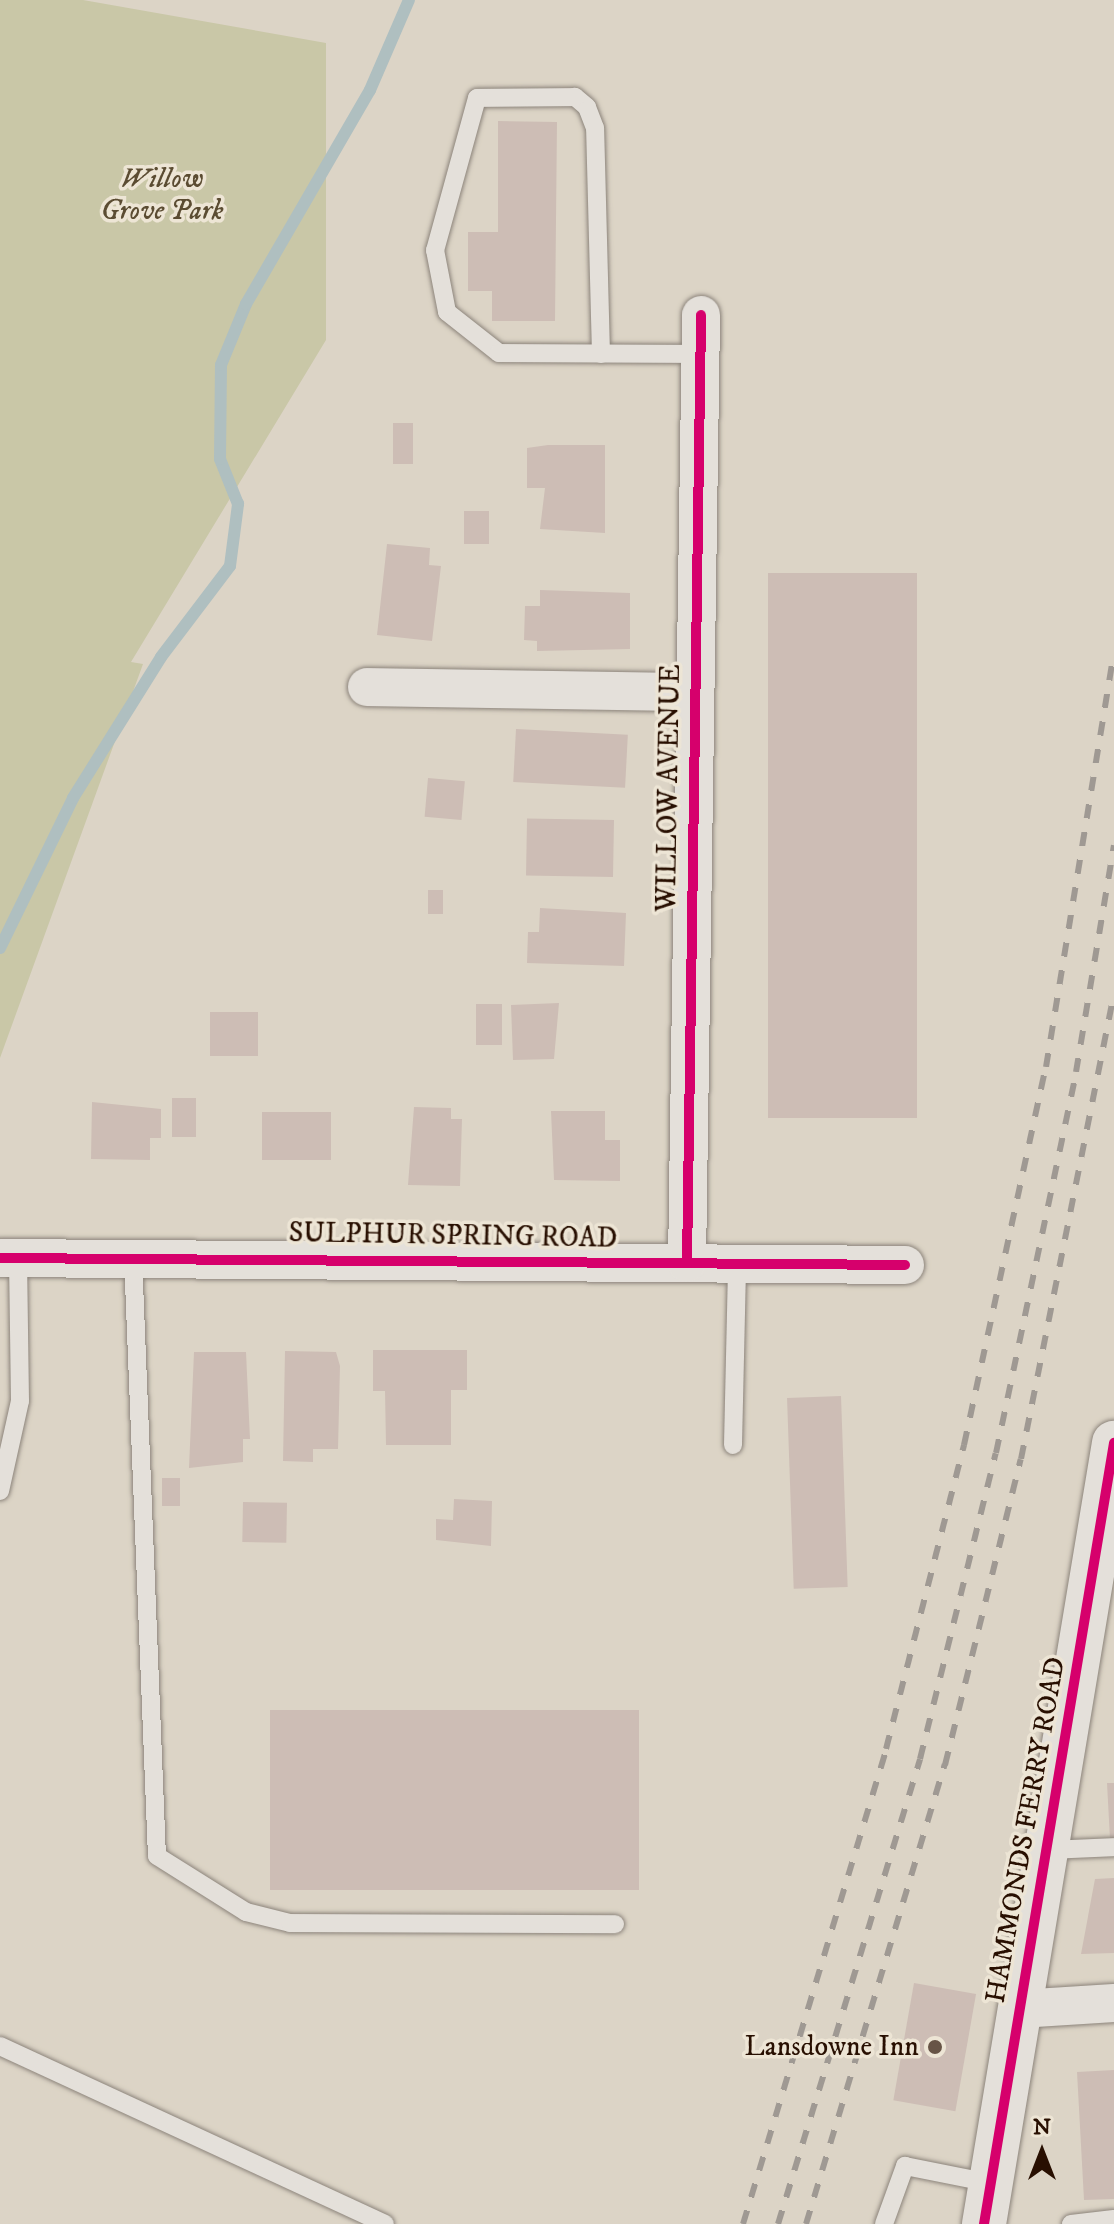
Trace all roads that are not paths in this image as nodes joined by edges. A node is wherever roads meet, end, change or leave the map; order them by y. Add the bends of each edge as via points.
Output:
1 (701, 315) dead end
2 (601, 354) junction
3 (700, 354) junction
4 (367, 687) dead end
5 (693, 692) junction
6 (133, 1257) junction
7 (9, 1258) edge
8 (687, 1263) junction
9 (737, 1263) junction
10 (905, 1265) dead end
11 (1114, 1443) edge
12 (733, 1445) dead end
13 (0, 1491) edge
14 (1107, 1546) edge
15 (1114, 1847) edge
16 (1046, 1850) junction
17 (615, 1924) dead end
18 (1114, 2003) edge
19 (1019, 2009) junction
20 (0, 2046) edge
21 (987, 2204) edge
22 (1114, 2219) edge
23 (385, 2224) edge
24 (884, 2224) edge
25 (1071, 2224) edge

1 - 3 street, WILLOW AVENUE
2 - 2 lane via 499,353 447,312 435,250 477,98 575,97 587,107 595,128
2 - 3 lane
3 - 5 street, WILLOW AVENUE
4 - 5 street
5 - 8 street, WILLOW AVENUE
6 - 7 street, SULPHUR SPRING ROAD
6 - 8 street, SULPHUR SPRING ROAD
6 - 17 lane via 157,1856 246,1912 290,1923
7 - 13 lane via 20,1401
8 - 9 street, SULPHUR SPRING ROAD
9 - 10 street, SULPHUR SPRING ROAD
9 - 12 lane
11 - 14 street, HAMMONDS FERRY ROAD
14 - 16 street, HAMMONDS FERRY ROAD
15 - 16 lane
16 - 19 street, HAMMONDS FERRY ROAD
18 - 19 street
19 - 21 street, HAMMONDS FERRY ROAD
20 - 23 lane
21 - 24 lane via 905,2166
22 - 25 lane

